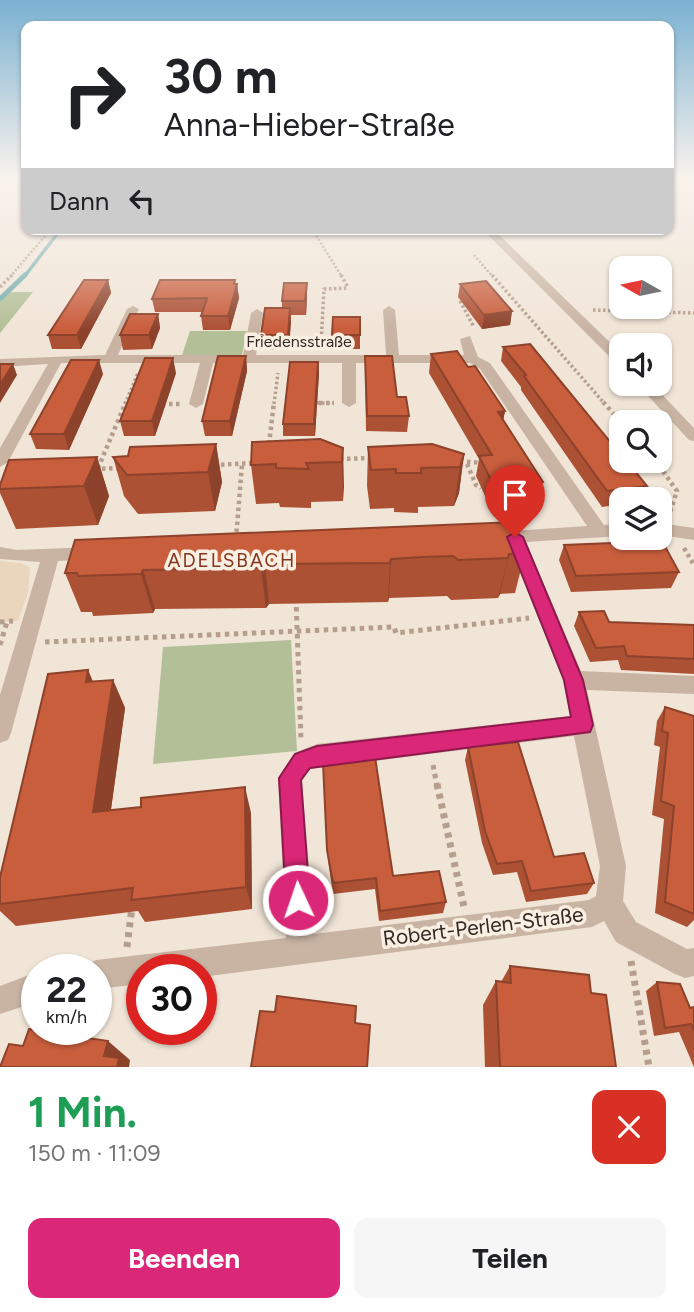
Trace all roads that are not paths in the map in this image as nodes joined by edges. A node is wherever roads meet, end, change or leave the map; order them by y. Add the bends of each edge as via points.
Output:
1 (493, 235) edge
2 (133, 309) dead end
3 (390, 310) dead end
4 (257, 313) dead end
5 (467, 339) road end
6 (609, 348) edge
7 (393, 358) junction
8 (57, 359) junction
9 (110, 359) junction
10 (208, 359) junction
11 (249, 359) junction
12 (349, 359) junction
13 (472, 359) junction
14 (0, 363) edge
15 (655, 396) edge
16 (349, 403) road end
17 (196, 404) road end
18 (694, 437) edge
19 (0, 462) edge
20 (694, 518) edge
21 (672, 527) edge
22 (672, 530) edge
23 (598, 531) junction
24 (609, 531) edge
25 (694, 534) edge
26 (515, 537) junction
27 (474, 539) edge
28 (0, 552) edge
29 (105, 552) edge
30 (51, 554) junction
31 (574, 680) junction
32 (694, 685) edge
33 (583, 725) junction
34 (0, 733) edge
35 (609, 904) junction
36 (301, 948) junction
37 (217, 959) edge
38 (694, 962) edge
39 (21, 994) edge
40 (1, 1002) edge

1 - 6 street
2 - 9 street
3 - 7 street
4 - 11 street
5 - 13 street
7 - 12 street, Friedensstraße
7 - 13 street, Friedensstraße
8 - 9 street, Friedensstraße
8 - 14 street, Friedensstraße
8 - 19 street
9 - 10 street, Friedensstraße
10 - 11 street, Friedensstraße
10 - 17 street
11 - 12 street, Friedensstraße
12 - 16 street
13 - 23 street via 485,366
15 - 18 street
20 - 21 street
22 - 25 street
23 - 24 street
23 - 26 street
26 - 27 street
26 - 31 street
28 - 30 street
29 - 30 street
30 - 34 street
31 - 32 street
31 - 33 street
33 - 35 street via 613,866
33 - 36 street via 317,755 302,761 290,778
35 - 36 street, Robert-Perlen-Straße via 592,913
35 - 38 street via 626,932 685,964
36 - 37 street, Robert-Perlen-Straße
39 - 40 street

